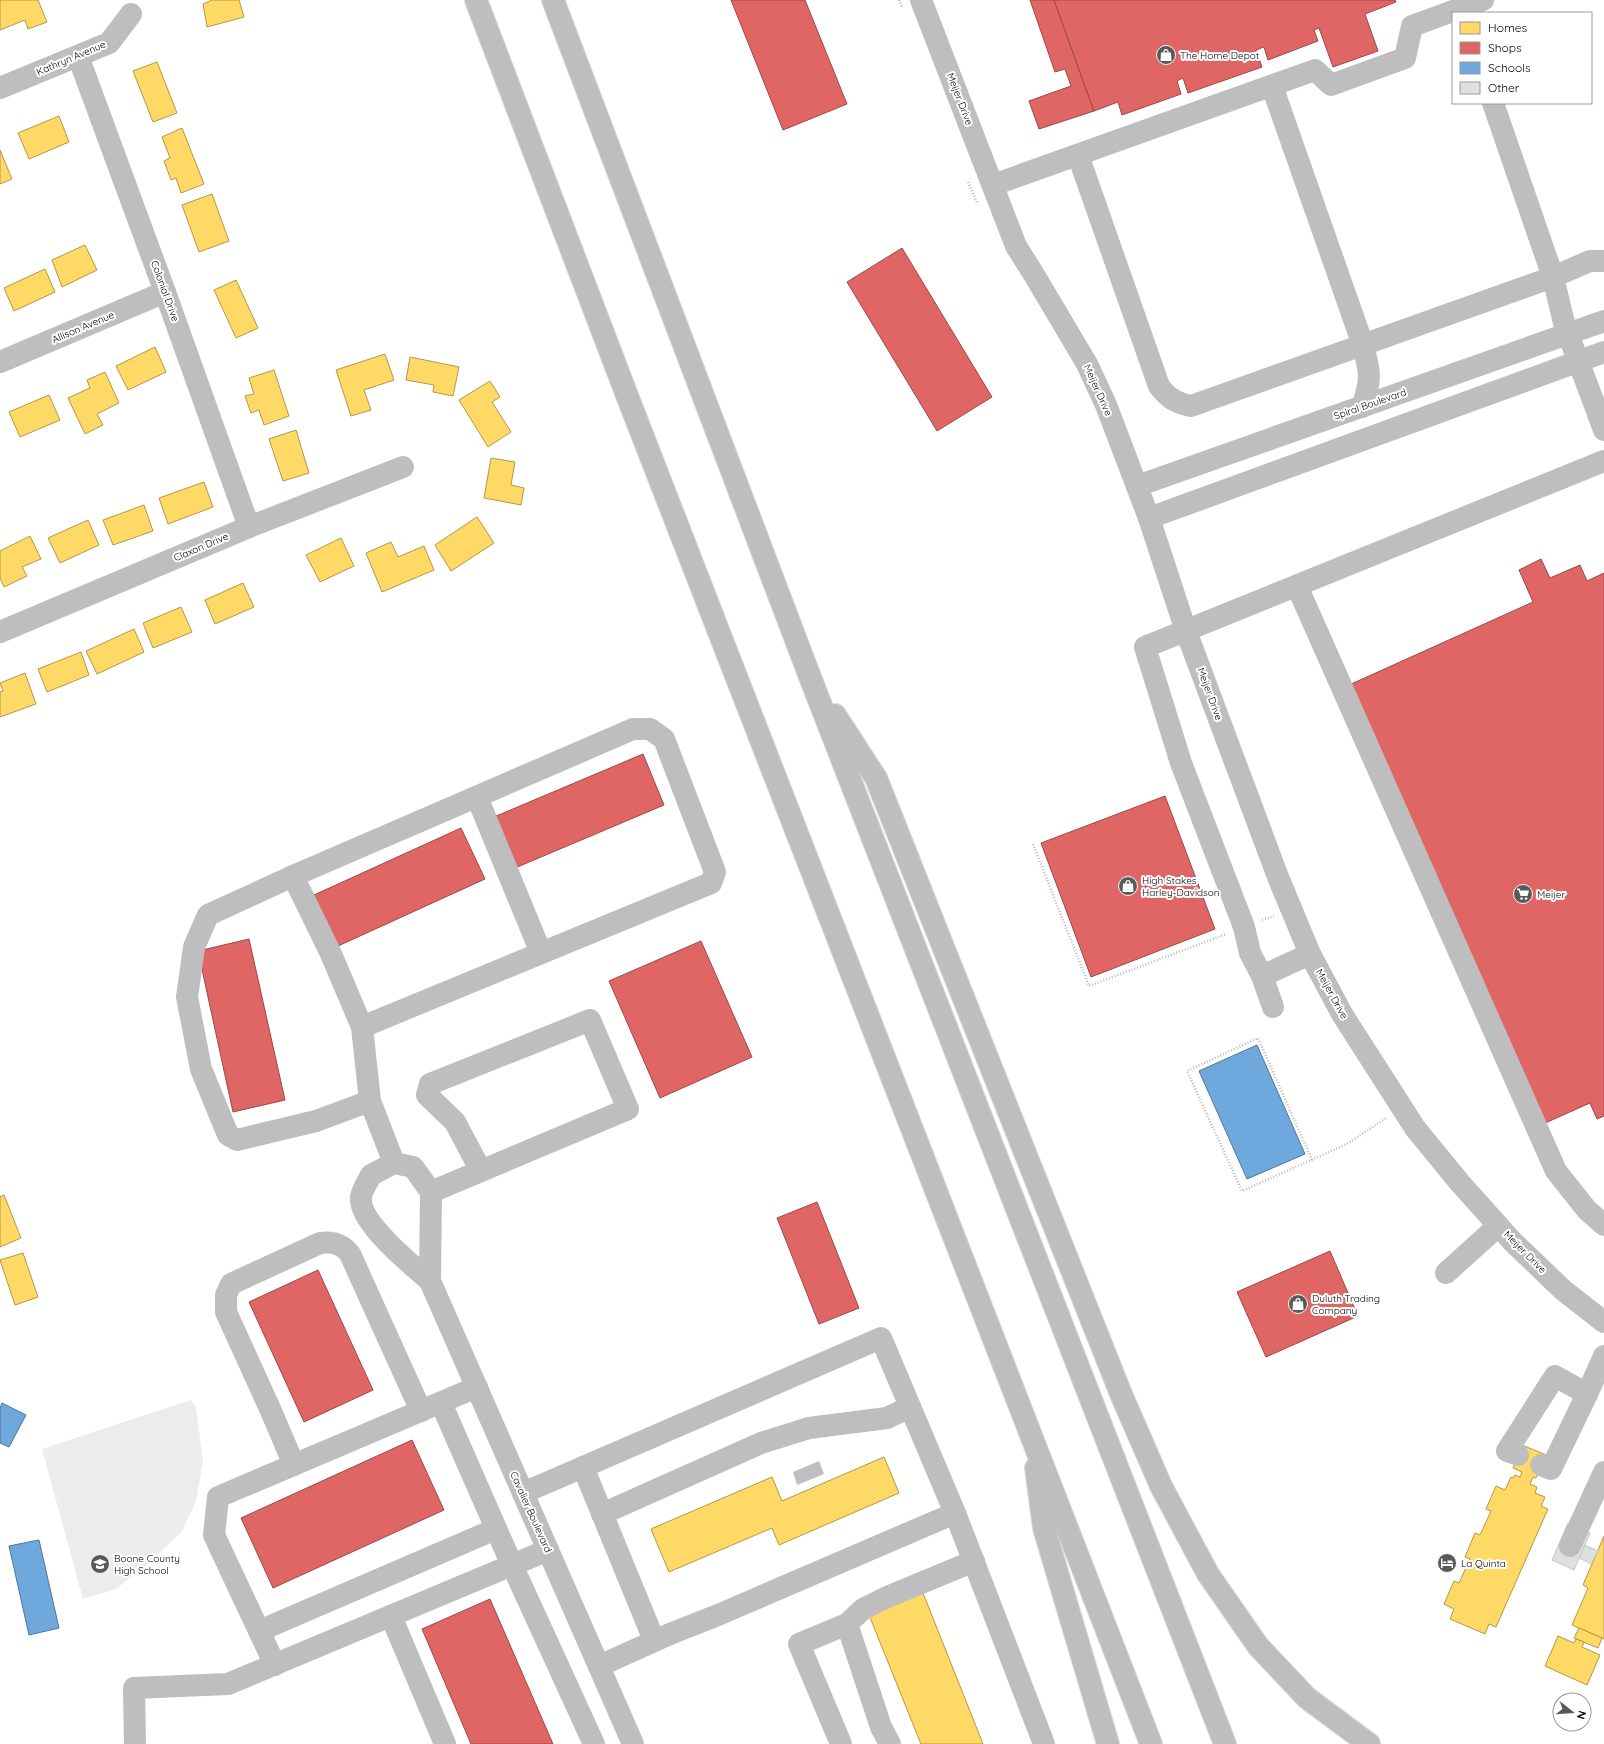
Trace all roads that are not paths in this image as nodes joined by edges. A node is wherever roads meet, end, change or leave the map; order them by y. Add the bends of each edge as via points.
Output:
1 (476, 0) edge
2 (552, 0) edge
3 (921, 0) edge
4 (1483, 0) edge
5 (1461, 11) edge
6 (131, 14) dead end
7 (1452, 14) edge
8 (78, 56) junction
9 (1272, 86) junction
10 (0, 88) edge
11 (1493, 104) edge
12 (1078, 154) junction
13 (993, 184) junction
14 (1604, 261) edge
15 (1553, 277) junction
16 (165, 292) junction
17 (1604, 321) edge
18 (1568, 334) junction
19 (1363, 345) junction
20 (1604, 352) edge
21 (1579, 361) junction
22 (0, 362) edge
23 (1370, 372) junction
24 (1396, 394) junction
25 (1362, 406) junction
26 (1604, 430) edge
27 (1604, 461) edge
28 (403, 467) dead end
29 (1137, 486) junction
30 (1149, 518) junction
31 (249, 527) junction
32 (1297, 586) junction
33 (1186, 631) junction
34 (0, 632) edge
35 (810, 677) junction
36 (477, 796) junction
37 (293, 876) junction
38 (541, 953) junction
39 (1310, 954) junction
40 (1262, 976) junction
41 (1273, 1007) dead end
42 (362, 1027) junction
43 (370, 1101) junction
44 (394, 1163) junction
45 (481, 1171) junction
46 (431, 1192) junction
47 (1604, 1225) edge
48 (1498, 1226) junction
49 (1446, 1273) dead end
50 (430, 1281) junction
51 (1604, 1322) edge
52 (1604, 1356) edge
53 (476, 1387) junction
54 (1587, 1394) junction
55 (431, 1407) junction
56 (910, 1407) junction
57 (1030, 1429) junction
58 (1518, 1455) dead end
59 (294, 1465) junction
60 (1541, 1465) dead end
61 (583, 1467) junction
62 (1604, 1472) edge
63 (523, 1493) junction
64 (955, 1513) junction
65 (602, 1514) junction
66 (496, 1529) junction
67 (1570, 1546) dead end
68 (548, 1550) junction
69 (974, 1561) junction
70 (512, 1565) junction
71 (391, 1616) junction
72 (847, 1624) junction
73 (259, 1631) junction
74 (654, 1640) junction
75 (275, 1665) junction
76 (599, 1666) junction
77 (135, 1744) edge
78 (445, 1744) edge
79 (594, 1744) edge
80 (633, 1744) edge
81 (841, 1744) edge
82 (890, 1744) edge
83 (1044, 1744) edge
84 (1108, 1744) edge
85 (1151, 1744) edge
86 (1225, 1744) edge
87 (1369, 1744) edge

1 - 57 main road via 628,398
2 - 35 main road
3 - 13 main road, Meijer Drive
4 - 5 main road
6 - 8 main road, Kathryn Avenue via 109,43
7 - 9 main road via 1412,26 1405,58 1331,86 1315,70
8 - 10 main road, Kathryn Avenue
8 - 16 main road, Colonial Drive
9 - 12 main road
9 - 19 main road
11 - 15 main road
12 - 13 main road
12 - 19 main road via 1159,386 1168,398 1192,406
13 - 29 main road, Meijer Drive via 1016,246 1087,364
14 - 15 main road via 1590,261
15 - 18 main road
15 - 19 main road
16 - 22 main road, Allison Avenue
16 - 31 main road, Colonial Drive
17 - 18 main road, Spiral Boulevard
18 - 21 main road
18 - 24 main road, Spiral Boulevard
19 - 23 main road
20 - 21 main road
21 - 26 main road
21 - 30 main road
23 - 24 main road via 1382,386
23 - 25 main road via 1368,390
24 - 25 main road, Spiral Boulevard
25 - 29 main road, Spiral Boulevard
27 - 32 main road
28 - 31 main road, Claxon Drive
29 - 30 main road, Meijer Drive
30 - 33 main road, Meijer Drive
31 - 34 main road, Claxon Drive
32 - 33 main road
32 - 47 main road via 1556,1171 1587,1210
33 - 39 main road, Meijer Drive via 1278,877
33 - 40 main road via 1145,647 1181,763 1244,927 1250,952
35 - 86 main road
35 - 87 main road via 876,778 1120,1394 1161,1486 1208,1574 1258,1646 1307,1698
36 - 37 main road
36 - 38 main road
36 - 38 main road via 633,729 650,729 664,739 715,872 711,883
37 - 42 main road via 331,954
37 - 43 main road via 208,915 194,947 187,997 202,1069 228,1135 237,1140 316,1121
38 - 42 main road
39 - 40 main road
39 - 48 main road, Meijer Drive via 1346,1020 1415,1128
40 - 41 main road
42 - 43 main road
43 - 44 main road
44 - 46 main road via 413,1166
44 - 50 main road, Cavalier Boulevard via 371,1174 361,1197 365,1214 377,1231
45 - 45 main road via 628,1109 590,1020 430,1084 427,1095 455,1122
45 - 46 main road
46 - 50 main road, Cavalier Boulevard
48 - 49 main road
48 - 51 main road, Meijer Drive via 1563,1290
50 - 53 main road, Cavalier Boulevard
52 - 54 main road
53 - 55 main road
53 - 63 main road, Cavalier Boulevard
54 - 58 main road via 1555,1376 1508,1451
54 - 60 main road via 1551,1469
55 - 59 main road
55 - 59 main road via 350,1254 336,1243 320,1243 231,1284 226,1295 226,1312
55 - 66 main road
56 - 61 main road via 881,1338
56 - 64 main road
56 - 65 main road via 887,1418 809,1428 761,1443
57 - 84 main road via 1044,1528
57 - 85 main road
59 - 73 main road via 218,1497 214,1535
61 - 63 main road
61 - 65 main road
62 - 67 main road
63 - 68 main road, Cavalier Boulevard
64 - 69 main road
64 - 74 main road
65 - 74 main road
66 - 70 main road
66 - 73 main road
68 - 70 main road
68 - 76 main road, Cavalier Boulevard
69 - 72 main road via 869,1606
69 - 83 main road
70 - 71 main road
70 - 79 main road
71 - 75 main road
71 - 78 main road
72 - 81 main road via 799,1644
72 - 82 main road
73 - 75 main road
74 - 76 main road
75 - 77 main road via 228,1684 134,1688
76 - 80 main road, Cavalier Boulevard

